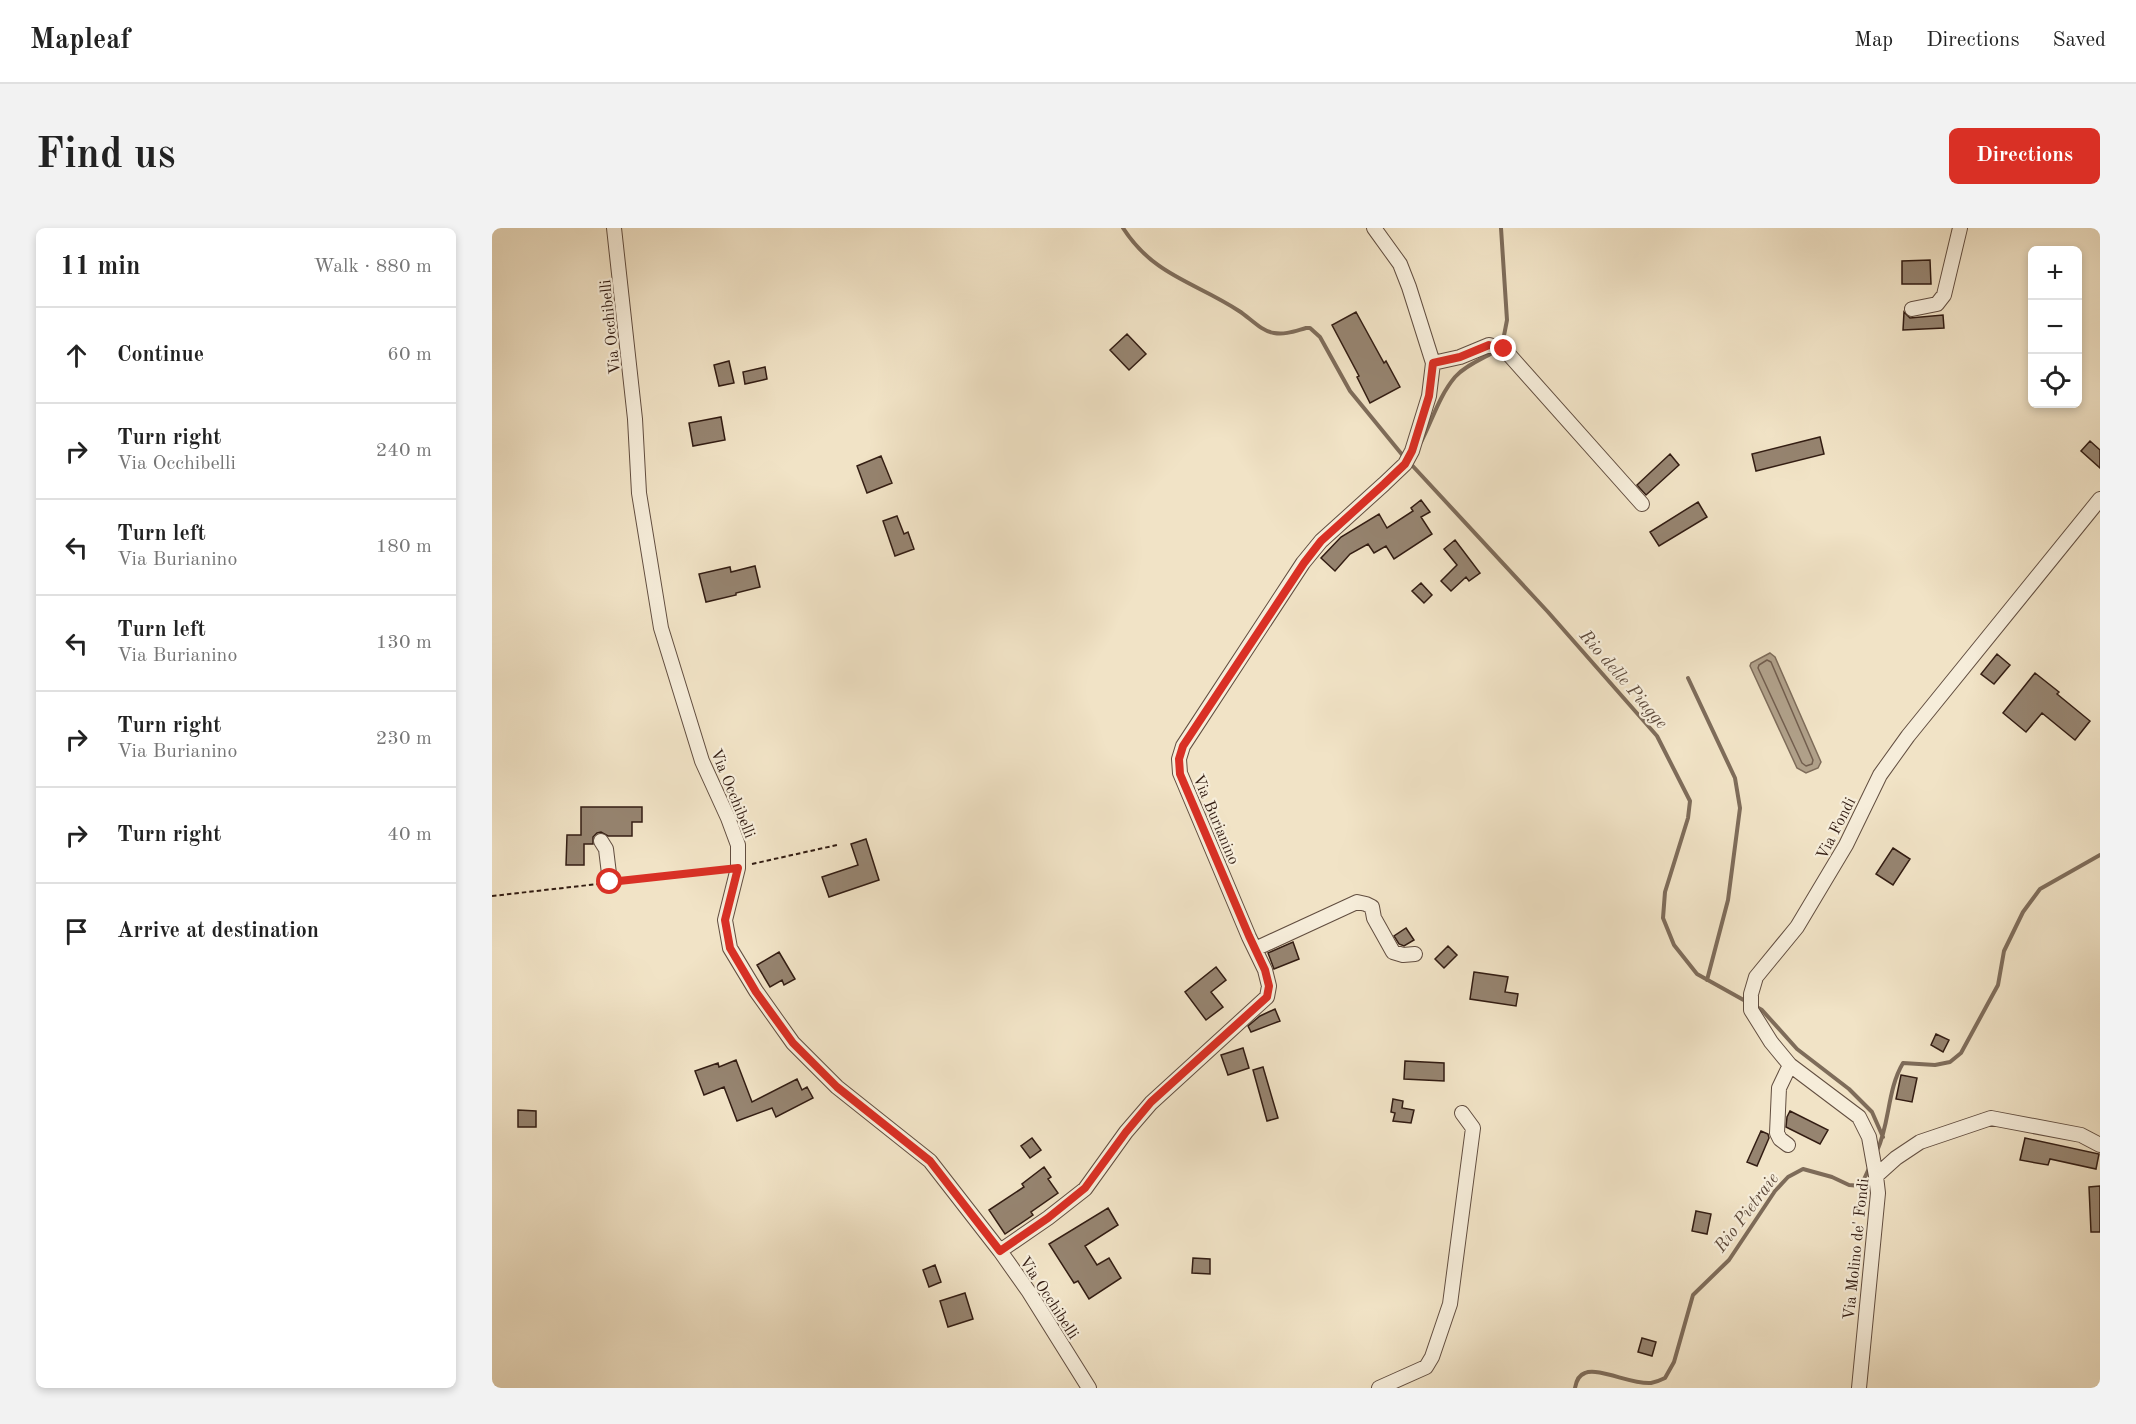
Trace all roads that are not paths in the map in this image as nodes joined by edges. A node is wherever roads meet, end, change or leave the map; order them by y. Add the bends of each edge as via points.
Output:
1 (614, 228) edge
2 (1374, 228) edge
3 (1960, 228) edge
4 (1912, 309) dead end
5 (1433, 363) junction
6 (2100, 499) edge
7 (1642, 504) dead end
8 (601, 841) dead end
9 (610, 882) road end
10 (1255, 949) junction
11 (1415, 954) dead end
12 (1790, 1065) junction
13 (1462, 1113) dead end
14 (1788, 1145) dead end
15 (2100, 1145) edge
16 (1876, 1176) junction
17 (1000, 1251) junction
18 (1089, 1388) edge
19 (1379, 1388) edge
20 (1859, 1388) edge

1 - 17 street, Via Occhibelli via 639,493 661,628 702,761 738,845 738,868 725,920 730,948 793,1043 837,1087 930,1161
2 - 5 street, Via Burianino via 1400,264
3 - 4 street via 1944,295 1937,304
5 - 7 street via 1489,345 1504,349
5 - 10 street, Via Burianino via 1429,396 1405,464 1321,541 1304,563 1183,746 1179,759 1180,774
6 - 12 street, Via Fondi via 1908,736 1880,775 1846,845 1797,927 1756,977 1751,1010
8 - 9 street via 606,849
10 - 11 street via 1357,902 1372,907 1393,952
10 - 17 street, Via Burianino via 1265,970 1267,997 1151,1102 1085,1188
12 - 14 street via 1779,1088 1777,1133
12 - 16 street, Via Fondi via 1859,1117 1869,1137
13 - 19 street via 1473,1128 1450,1304 1426,1367
15 - 16 street, Via Molino de' Fondi via 2081,1136 1991,1118 1920,1142
16 - 20 street, Via Molino de' Fondi via 1878,1193
17 - 18 street, Via Occhibelli

